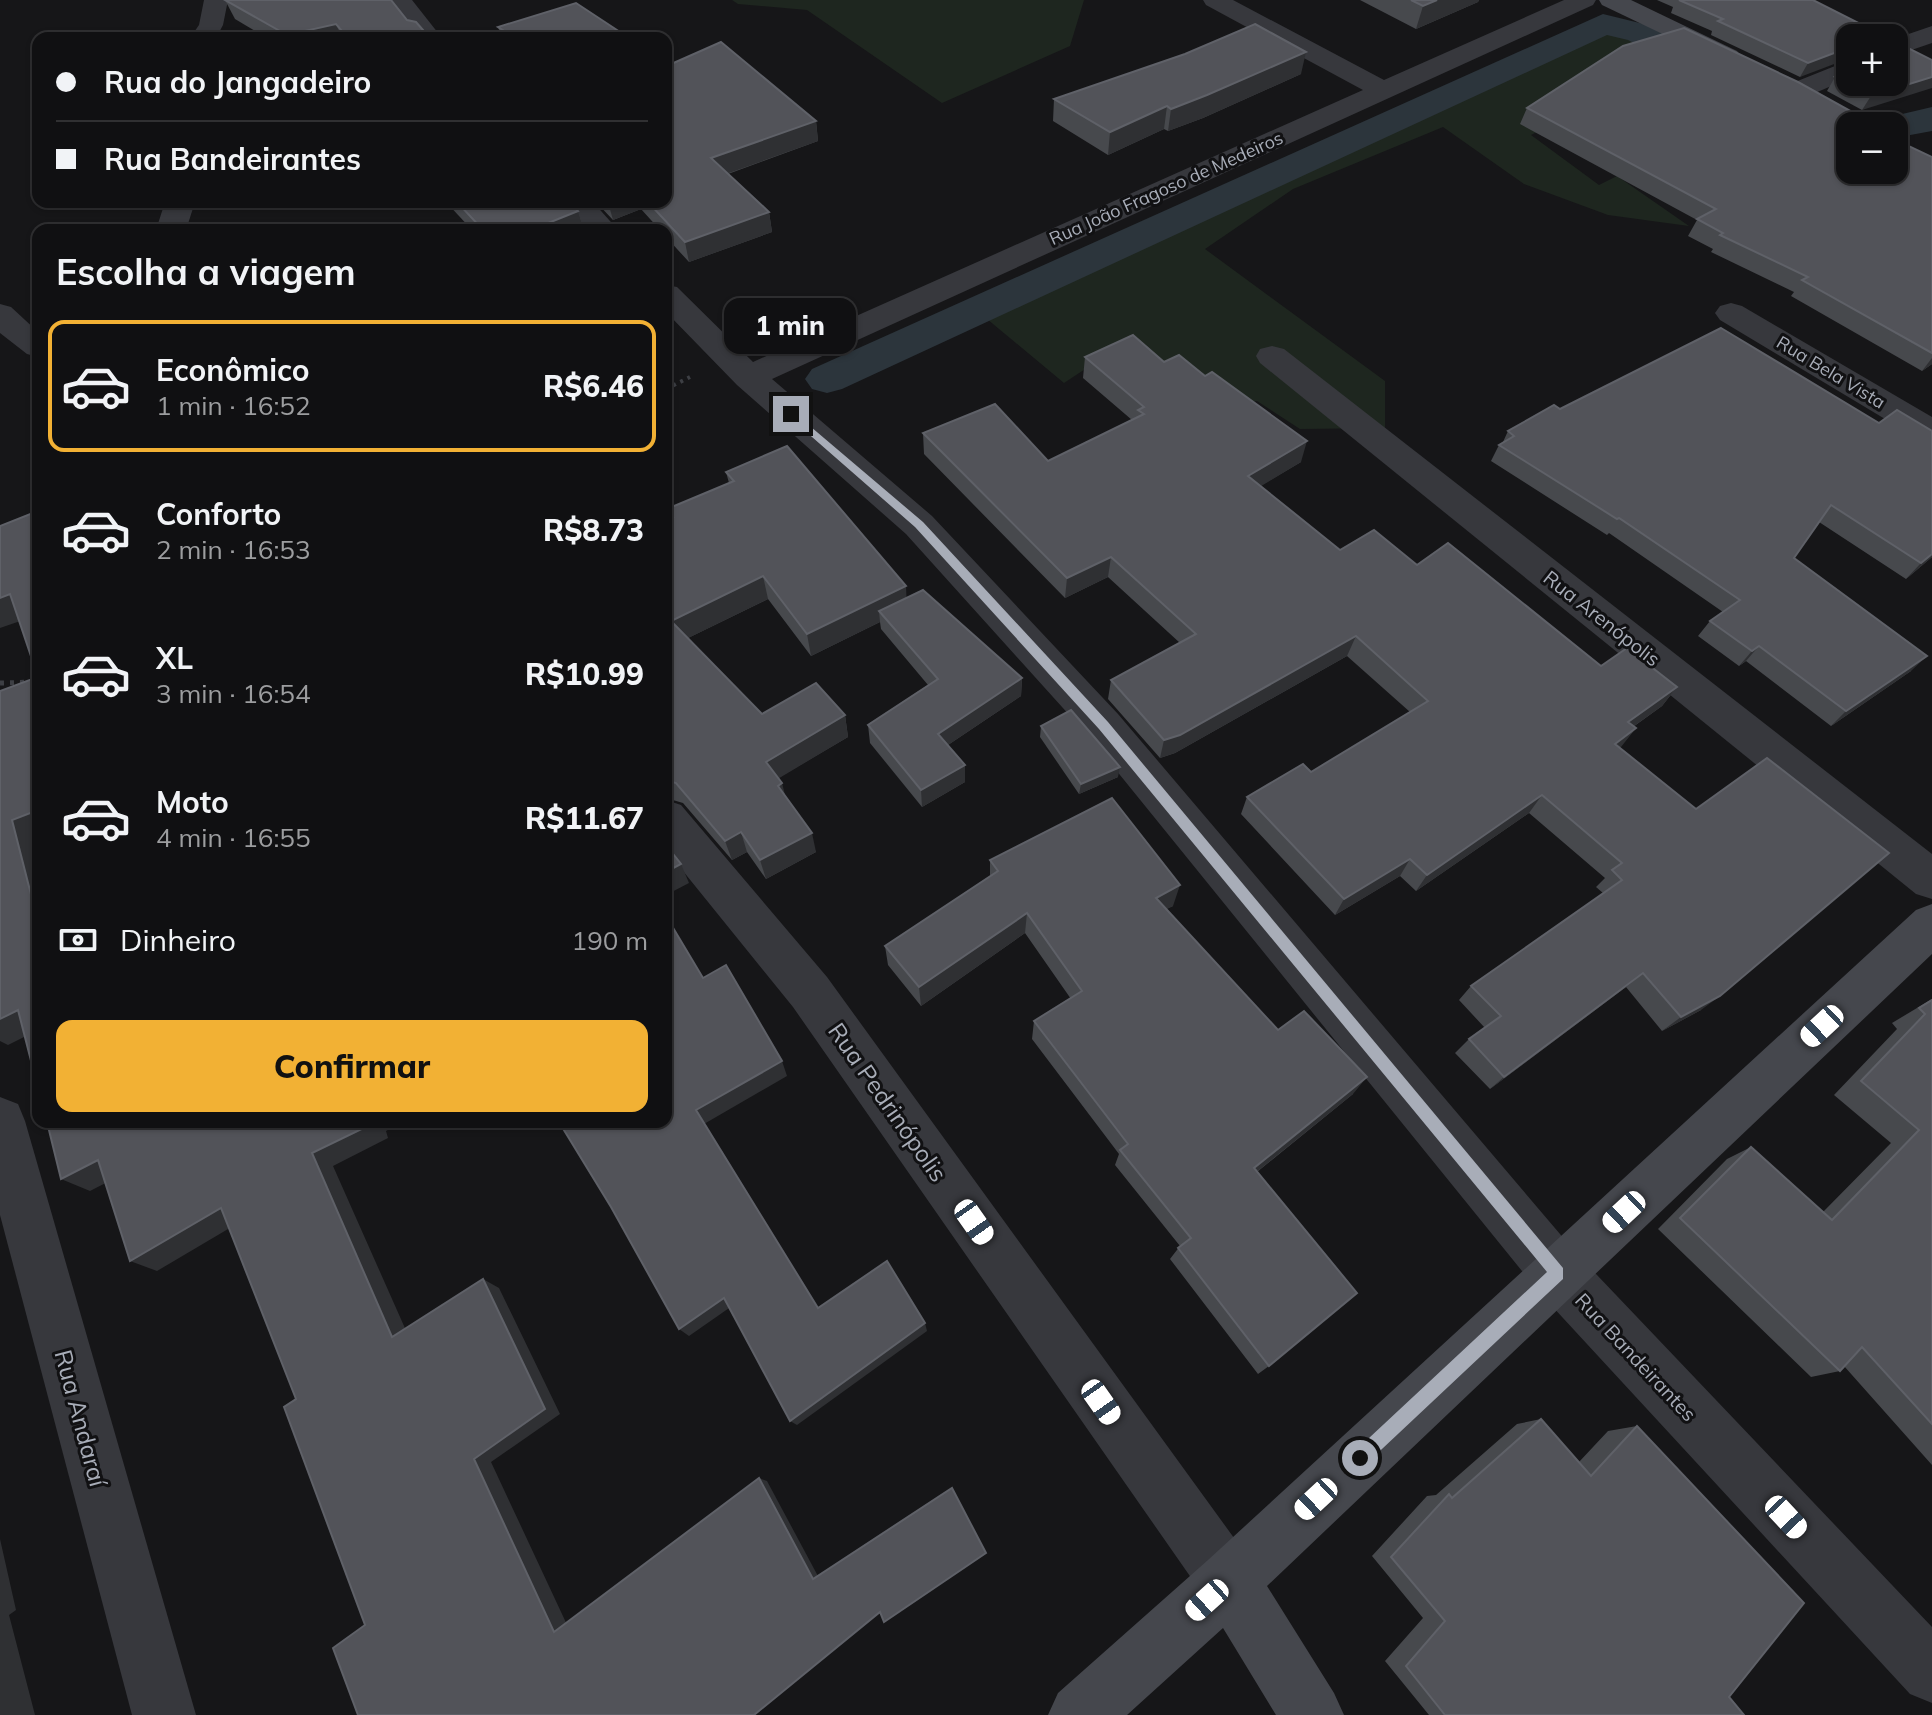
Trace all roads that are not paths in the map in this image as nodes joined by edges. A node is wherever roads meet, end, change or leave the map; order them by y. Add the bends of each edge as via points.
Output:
1 (216, 0) edge
2 (399, 0) edge
3 (1215, 0) edge
4 (1584, 0) edge
5 (1611, 0) edge
6 (207, 32) edge
7 (424, 32) edge
8 (1932, 34) edge
9 (1908, 43) edge
10 (1745, 65) edge
11 (1772, 78) edge
12 (1836, 78) edge
13 (1383, 90) junction
14 (583, 208) edge
15 (597, 224) edge
16 (672, 300) edge
17 (1731, 313) dead end
18 (0, 314) edge
19 (32, 343) edge
20 (1272, 356) dead end
21 (749, 377) junction
22 (1932, 432) edge
23 (672, 825) edge
24 (1932, 880) edge
25 (1932, 924) edge
26 (0, 1121) edge
27 (1558, 1273) junction
28 (1229, 1581) junction
29 (1932, 1672) edge
30 (164, 1715) edge
31 (1080, 1715) edge
32 (1312, 1715) edge

1 - 6 street
2 - 7 street
3 - 13 street
4 - 13 street, Rua João Fragoso de Medeiros
5 - 10 street
8 - 9 street
11 - 12 street via 1810,96
13 - 21 street, Rua João Fragoso de Medeiros
14 - 15 street
16 - 21 street, Rua Bandeirantes
17 - 22 street, Rua Bela Vista
18 - 19 street
20 - 24 street, Rua Arenópolis
21 - 27 street, Rua Bandeirantes via 919,525 1104,726
23 - 28 street, Rua Pedrinópolis via 810,992
25 - 27 street
26 - 30 street, Rua Andaraí
27 - 28 street
27 - 29 street, Rua Bandeirantes
28 - 31 street
28 - 32 street, Rua Pedrinópolis

